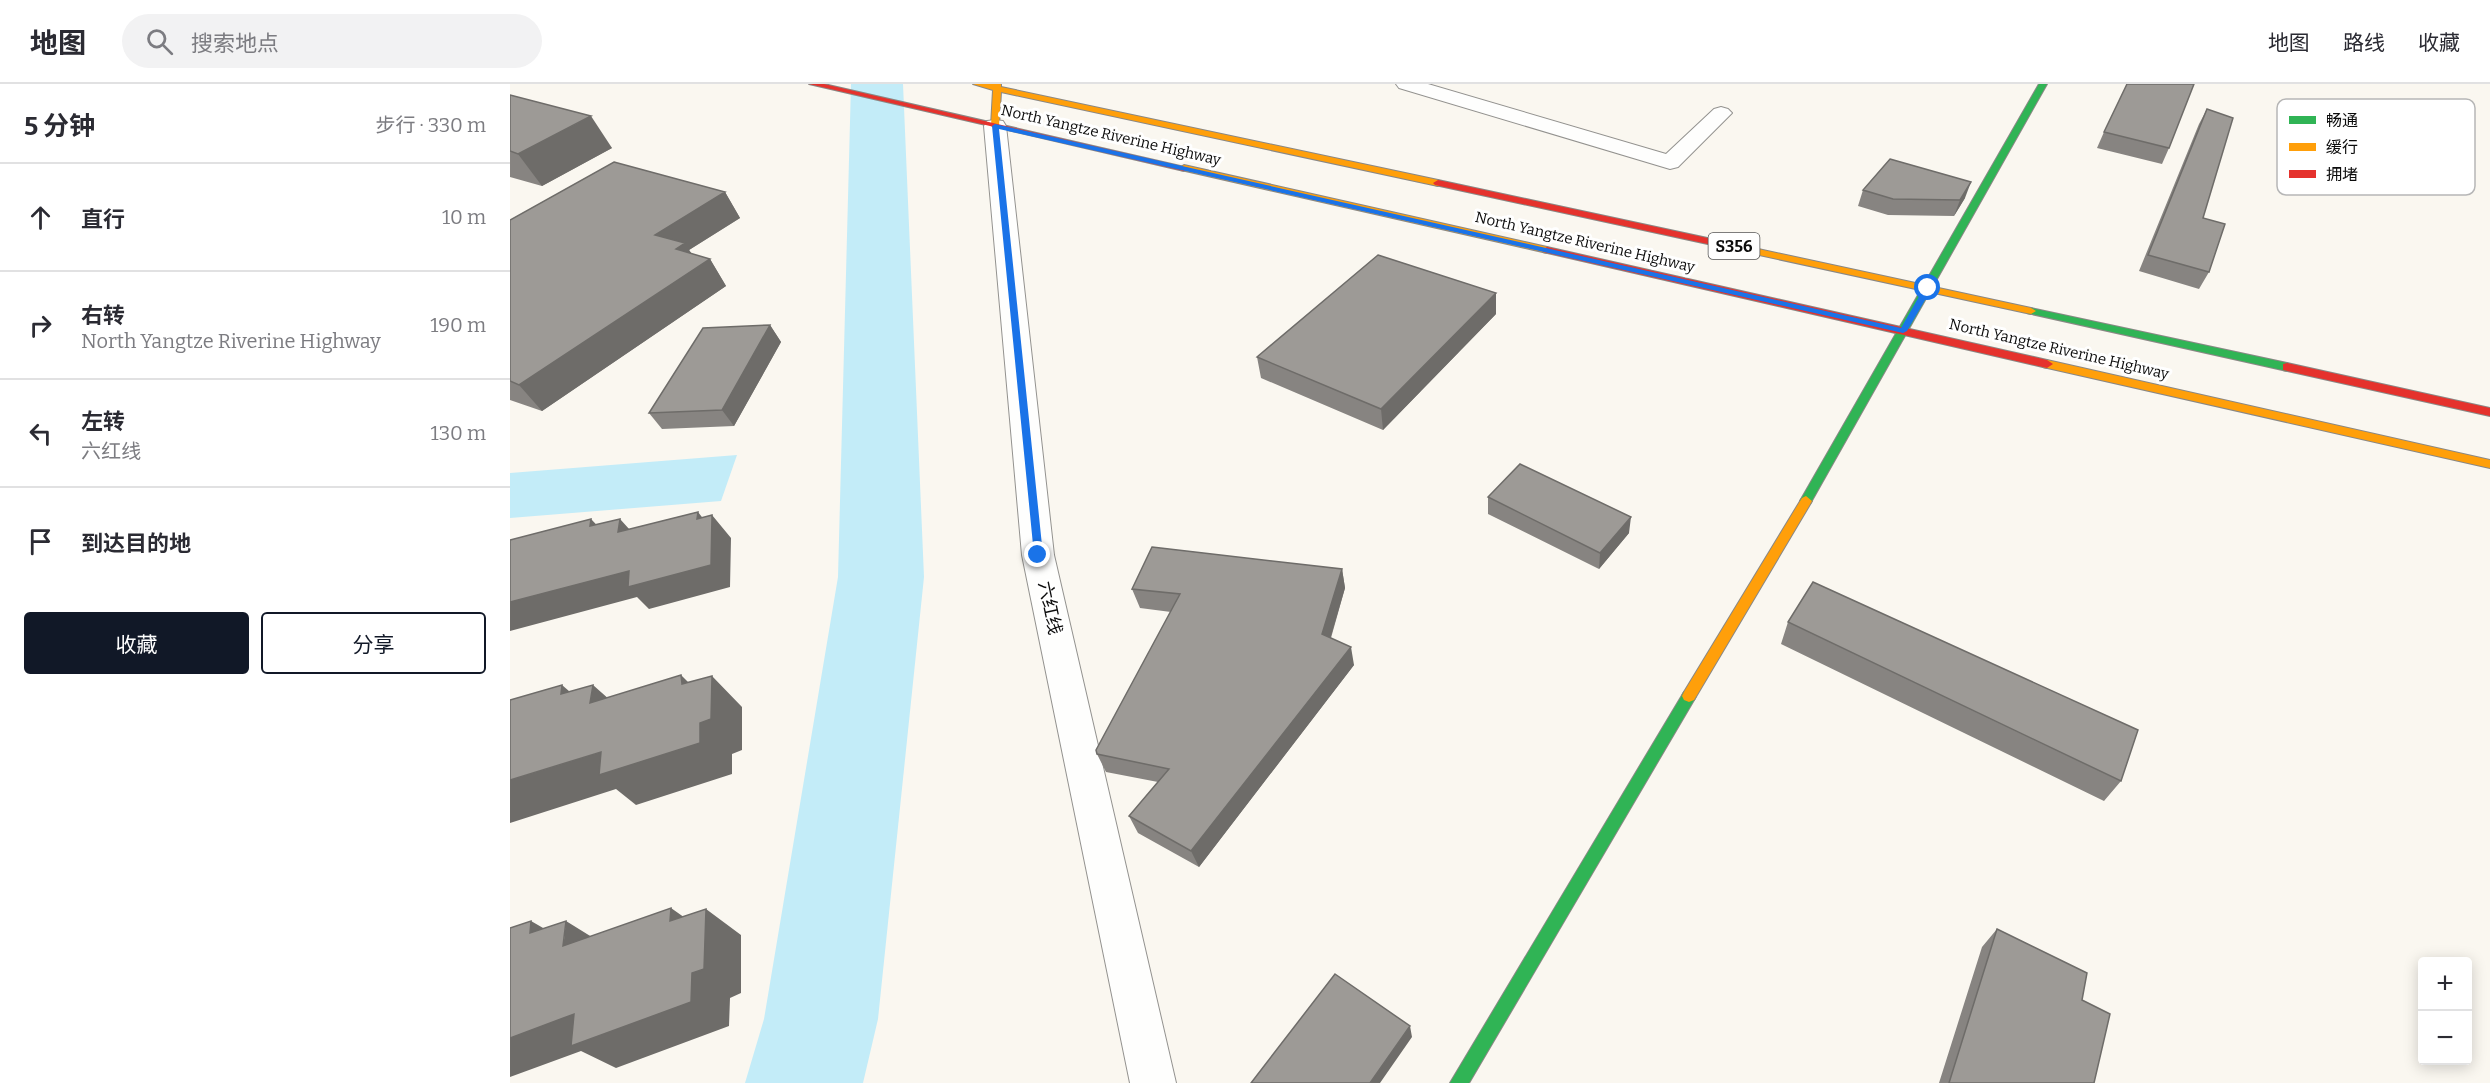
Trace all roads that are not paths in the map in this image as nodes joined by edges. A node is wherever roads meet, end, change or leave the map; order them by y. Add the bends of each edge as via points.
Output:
1 (813, 84) edge
2 (977, 84) edge
3 (1406, 84) edge
4 (2043, 84) edge
5 (997, 86) edge
6 (1721, 113) dead end
7 (983, 123) junction
8 (1928, 288) junction
9 (1903, 331) junction
10 (2490, 412) edge
11 (2490, 464) edge
12 (1152, 1083) edge
13 (1459, 1083) edge

1 - 7 main road, North Yangtze Riverine Highway / S356
2 - 5 main road, North Yangtze Riverine Highway / S356
3 - 6 street via 1670,162
4 - 8 main road
5 - 7 main road
5 - 8 main road, North Yangtze Riverine Highway / S356
7 - 9 main road, North Yangtze Riverine Highway / S356
7 - 12 street, 六红线 via 1038,555
8 - 9 main road
8 - 10 main road, North Yangtze Riverine Highway / S356
9 - 11 main road, North Yangtze Riverine Highway / S356
9 - 13 main road

